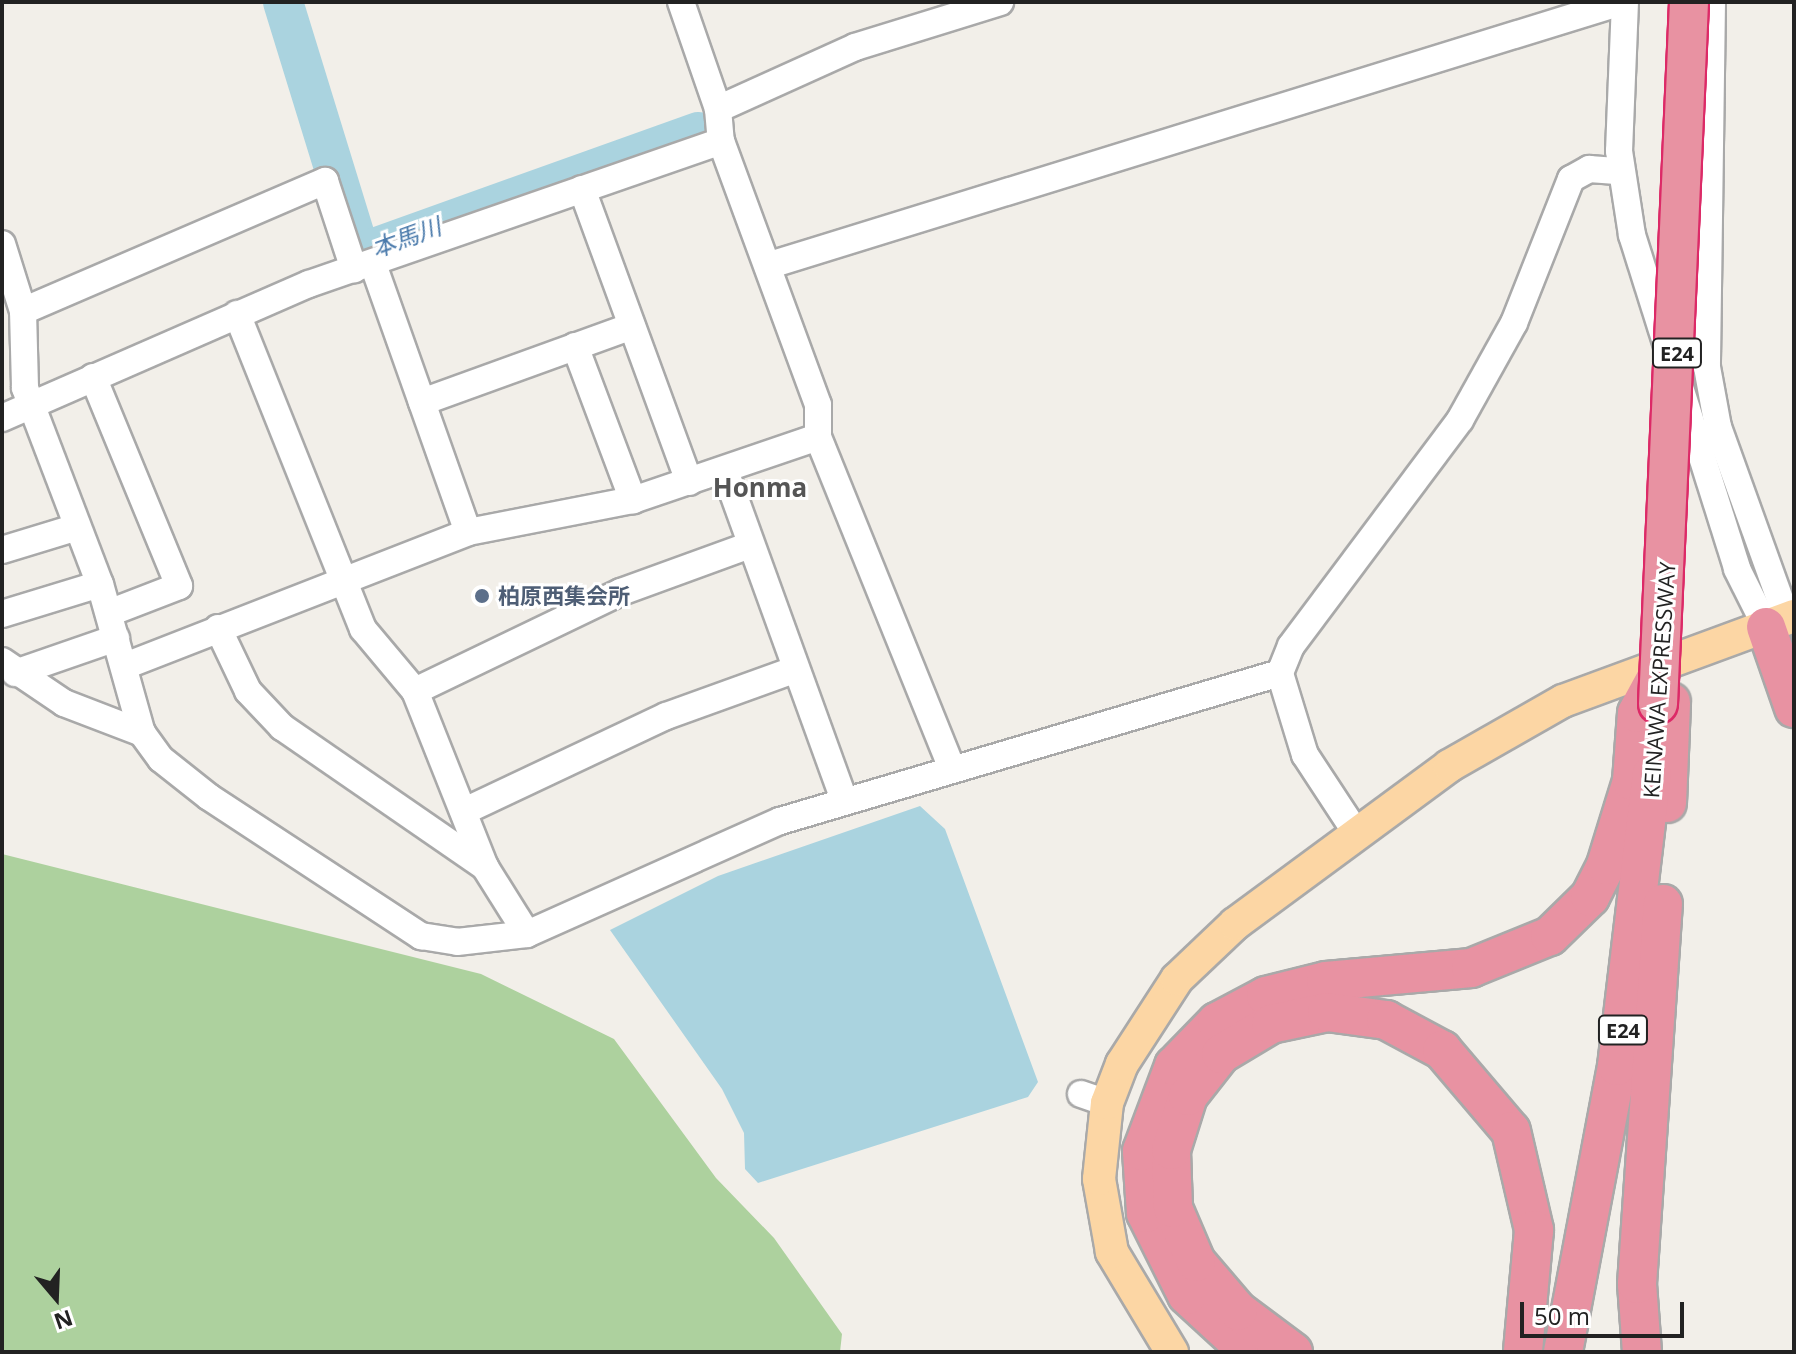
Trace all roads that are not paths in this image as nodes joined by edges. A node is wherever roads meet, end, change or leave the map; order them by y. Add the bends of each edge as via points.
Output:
1 (681, 2) edge
2 (1000, 2) edge
3 (1623, 2) edge
4 (1689, 2) edge
5 (1712, 2) edge
6 (719, 125) junction
7 (1620, 171) junction
8 (582, 189) junction
9 (2, 244) edge
10 (770, 265) junction
11 (364, 266) junction
12 (23, 311) junction
13 (237, 314) junction
14 (632, 326) junction
15 (575, 346) junction
16 (93, 377) junction
17 (422, 402) junction
18 (31, 404) junction
19 (2, 418) edge
20 (818, 437) junction
21 (725, 471) junction
22 (689, 482) junction
23 (633, 500) junction
24 (77, 527) junction
25 (468, 532) junction
26 (750, 545) junction
27 (2, 550) edge
28 (343, 580) junction
29 (100, 584) junction
30 (2, 614) edge
31 (1785, 625) edge
32 (112, 626) junction
33 (218, 628) junction
34 (125, 666) junction
35 (8, 667) edge
36 (794, 670) junction
37 (1280, 673) junction
38 (415, 691) junction
39 (1657, 697) junction
40 (1794, 708) edge
41 (142, 733) junction
42 (951, 766) junction
43 (844, 800) junction
44 (467, 810) junction
45 (1355, 831) junction
46 (485, 867) junction
47 (527, 934) junction
48 (1166, 1350) edge
49 (1249, 1352) edge
50 (1293, 1352) edge
51 (1523, 1352) edge
52 (1563, 1352) edge
53 (1642, 1352) edge

1 - 6 street
2 - 6 street via 855,47
3 - 7 street
3 - 10 street
4 - 39 highway, KEINAWA EXPRESSWAY / E24, bridge via 1669,549
5 - 31 street via 1707,367 1723,441
6 - 8 street
6 - 10 street
7 - 31 street via 1655,322 1737,569
7 - 37 street via 1589,169 1571,179 1514,323 1460,420 1291,646
8 - 11 street
8 - 14 street
9 - 12 street
10 - 20 street via 818,405
11 - 12 street via 325,181
11 - 13 street
11 - 17 street
12 - 18 street via 22,364
13 - 16 street
13 - 28 street
14 - 15 street
14 - 22 street
15 - 17 street
15 - 23 street
16 - 18 street
16 - 32 street via 179,586
17 - 25 street
18 - 19 street
18 - 24 street
20 - 21 street
20 - 42 street
21 - 22 street
21 - 26 street
22 - 23 street
23 - 25 street
24 - 27 street
24 - 29 street
25 - 28 street
26 - 36 street
26 - 38 street via 621,592
28 - 33 street
28 - 38 street via 363,629
29 - 30 street
29 - 32 street
31 - 40 highway
31 - 45 main road via 1563,701 1449,766
32 - 34 street
32 - 35 street
33 - 34 street
33 - 46 street via 248,691 282,727
34 - 41 street
35 - 41 street via 64,703
36 - 43 street
36 - 44 street via 666,716
37 - 42 street via 1006,757
37 - 45 street via 1313,770
38 - 44 street
39 - 49 highway via 1606,865 1590,897 1550,936 1471,968 1326,981 1266,996 1217,1022 1174,1066 1145,1137 1146,1213 1187,1295
39 - 52 highway, KEINAWA EXPRESSWAY / E24 via 1635,943
39 - 53 highway via 1655,1086 1637,1284
41 - 47 street via 161,759 209,797 421,936 457,942
42 - 43 street
43 - 47 street via 722,843
44 - 46 street
45 - 48 main road via 1235,924 1177,979 1094,1099 1099,1179 1112,1252
46 - 47 street
50 - 51 highway via 1238,1311 1196,1262 1173,1208 1171,1150 1188,1096 1221,1054 1271,1024 1327,1012 1386,1020 1442,1050 1511,1131 1534,1230

